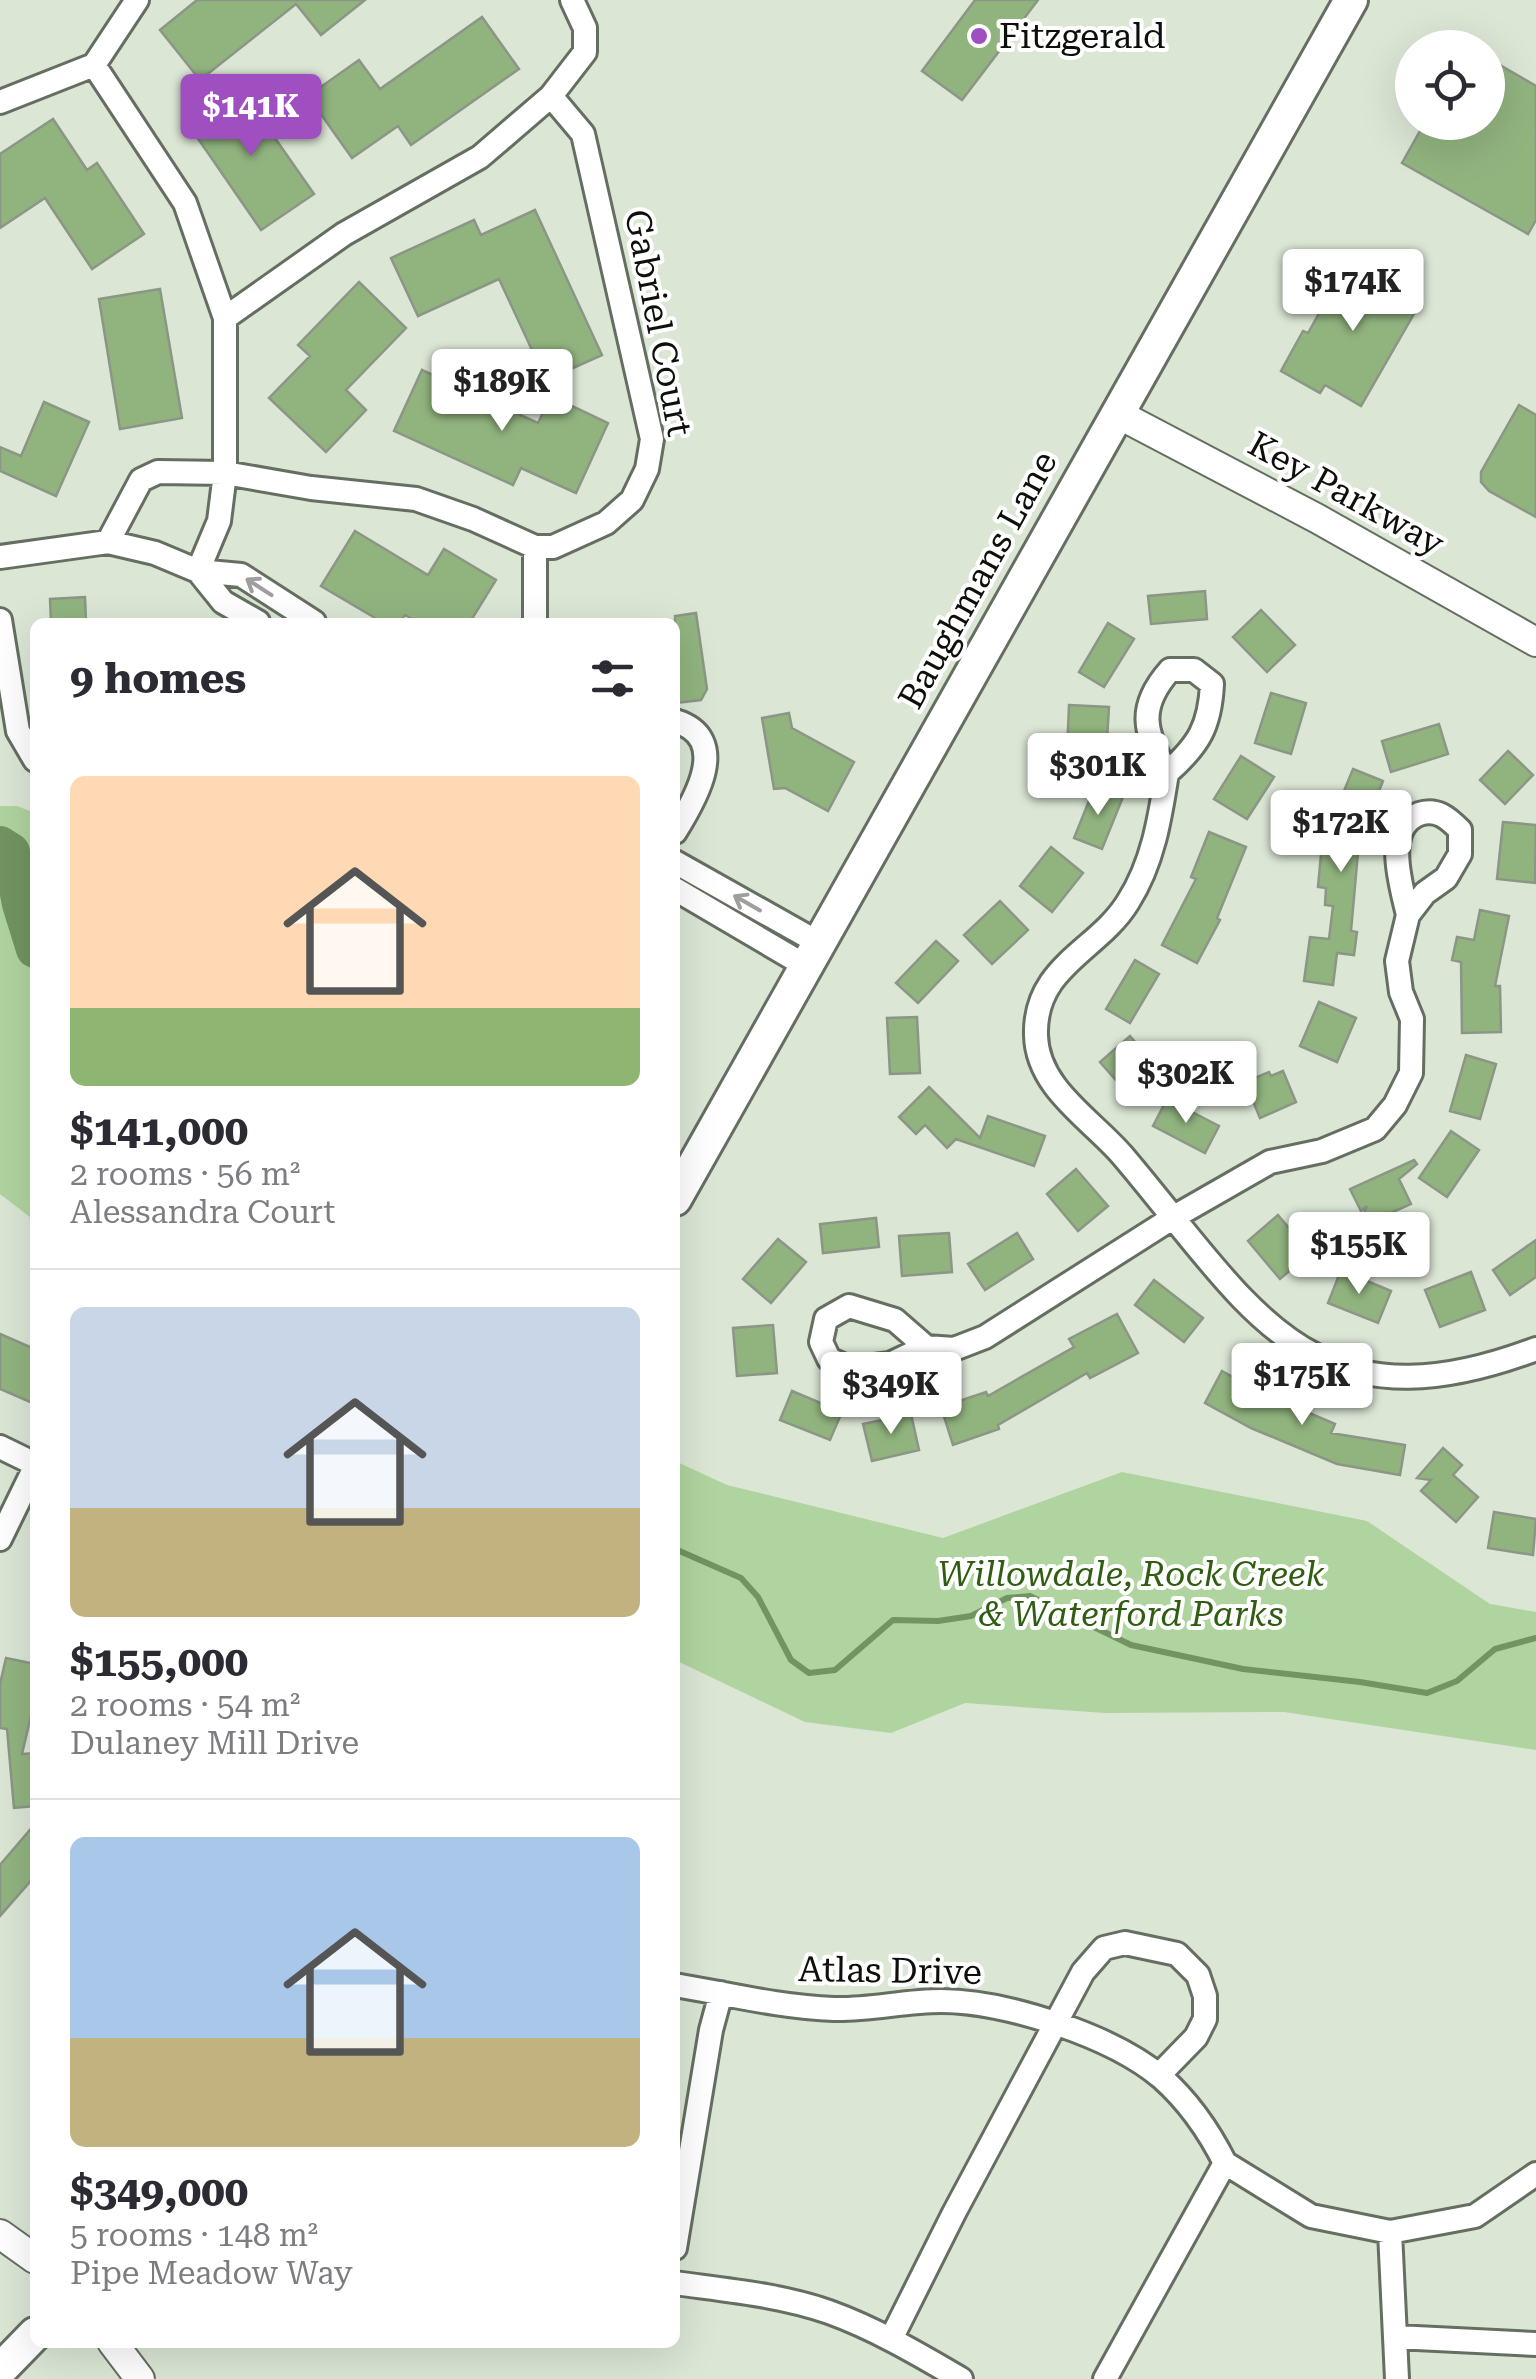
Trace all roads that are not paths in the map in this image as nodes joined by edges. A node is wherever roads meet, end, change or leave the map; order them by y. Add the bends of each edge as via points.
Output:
1 (137, 0) edge
2 (572, 0) edge
3 (1352, 0) edge
4 (94, 65) junction
5 (551, 96) junction
6 (0, 102) edge
7 (226, 318) junction
8 (1118, 414) junction
9 (226, 473) junction
10 (108, 542) junction
11 (535, 547) junction
12 (0, 557) edge
13 (198, 572) junction
14 (251, 618) edge
15 (304, 618) edge
16 (535, 618) edge
17 (0, 620) edge
18 (1536, 642) edge
19 (680, 722) edge
20 (30, 751) edge
21 (1167, 772) dead end
22 (685, 794) edge
23 (680, 865) edge
24 (680, 891) edge
25 (1408, 915) dead end
26 (812, 955) junction
27 (680, 1191) edge
28 (1174, 1217) junction
29 (926, 1347) dead end
30 (1536, 1349) edge
31 (0, 1447) edge
32 (30, 1463) edge
33 (30, 1477) edge
34 (0, 1540) edge
35 (680, 1986) edge
36 (721, 1993) junction
37 (1057, 2023) junction
38 (1159, 2075) junction
39 (1225, 2164) junction
40 (1536, 2174) edge
41 (680, 2218) edge
42 (1390, 2232) junction
43 (0, 2234) edge
44 (30, 2255) edge
45 (680, 2284) edge
46 (1396, 2337) junction
47 (30, 2339) edge
48 (892, 2339) junction
49 (1536, 2344) edge
50 (117, 2348) edge
51 (0, 2370) edge
52 (140, 2379) edge
53 (962, 2379) edge
54 (1106, 2379) edge
55 (1397, 2379) edge

1 - 4 street
2 - 5 street via 585,28 584,52
3 - 8 main road, Baughmans Lane
4 - 6 street
4 - 7 street via 185,203
5 - 7 street via 480,156 344,234
5 - 11 street, Gabriel Court via 583,134 652,439 648,468 632,500 570,541
7 - 9 street
8 - 18 street, Key Parkway
8 - 26 main road, Baughmans Lane
9 - 10 street via 158,472 141,480
9 - 11 street via 416,499
9 - 13 street via 219,521
10 - 12 street
10 - 13 street
11 - 16 street
13 - 14 street via 224,602
15 -> 13 street via 241,575
17 - 20 street via 18,731
19 - 22 street via 702,744 707,766
21 - 28 street via 1148,868 1126,907 1061,968 1041,998 1036,1036 1044,1070 1066,1100
26 -> 23 street
24 - 26 street
25 - 28 street via 1397,961 1413,1048 1411,1072 1395,1106 1375,1129 1270,1162
26 - 27 main road, Baughmans Lane
28 - 29 street via 986,1337 954,1348
28 - 30 street via 1261,1320 1301,1350 1340,1367 1420,1378 1474,1370
31 - 32 street
33 - 34 street
35 - 36 street, Atlas Drive
36 - 37 street, Atlas Drive via 837,2009 942,2001
36 - 41 street
37 - 38 street, Atlas Drive
37 - 38 street via 1083,1972 1104,1948 1124,1943 1177,1954 1198,1975 1205,2018
37 - 48 street
38 - 39 street, Atlas Drive via 1210,2132
39 - 42 street via 1311,2216
39 - 54 street
40 - 42 street via 1475,2216
42 - 46 street
43 - 44 street
45 - 48 street via 826,2311
46 - 49 street
46 - 55 street
47 - 51 main road
48 - 53 street
50 - 52 street

